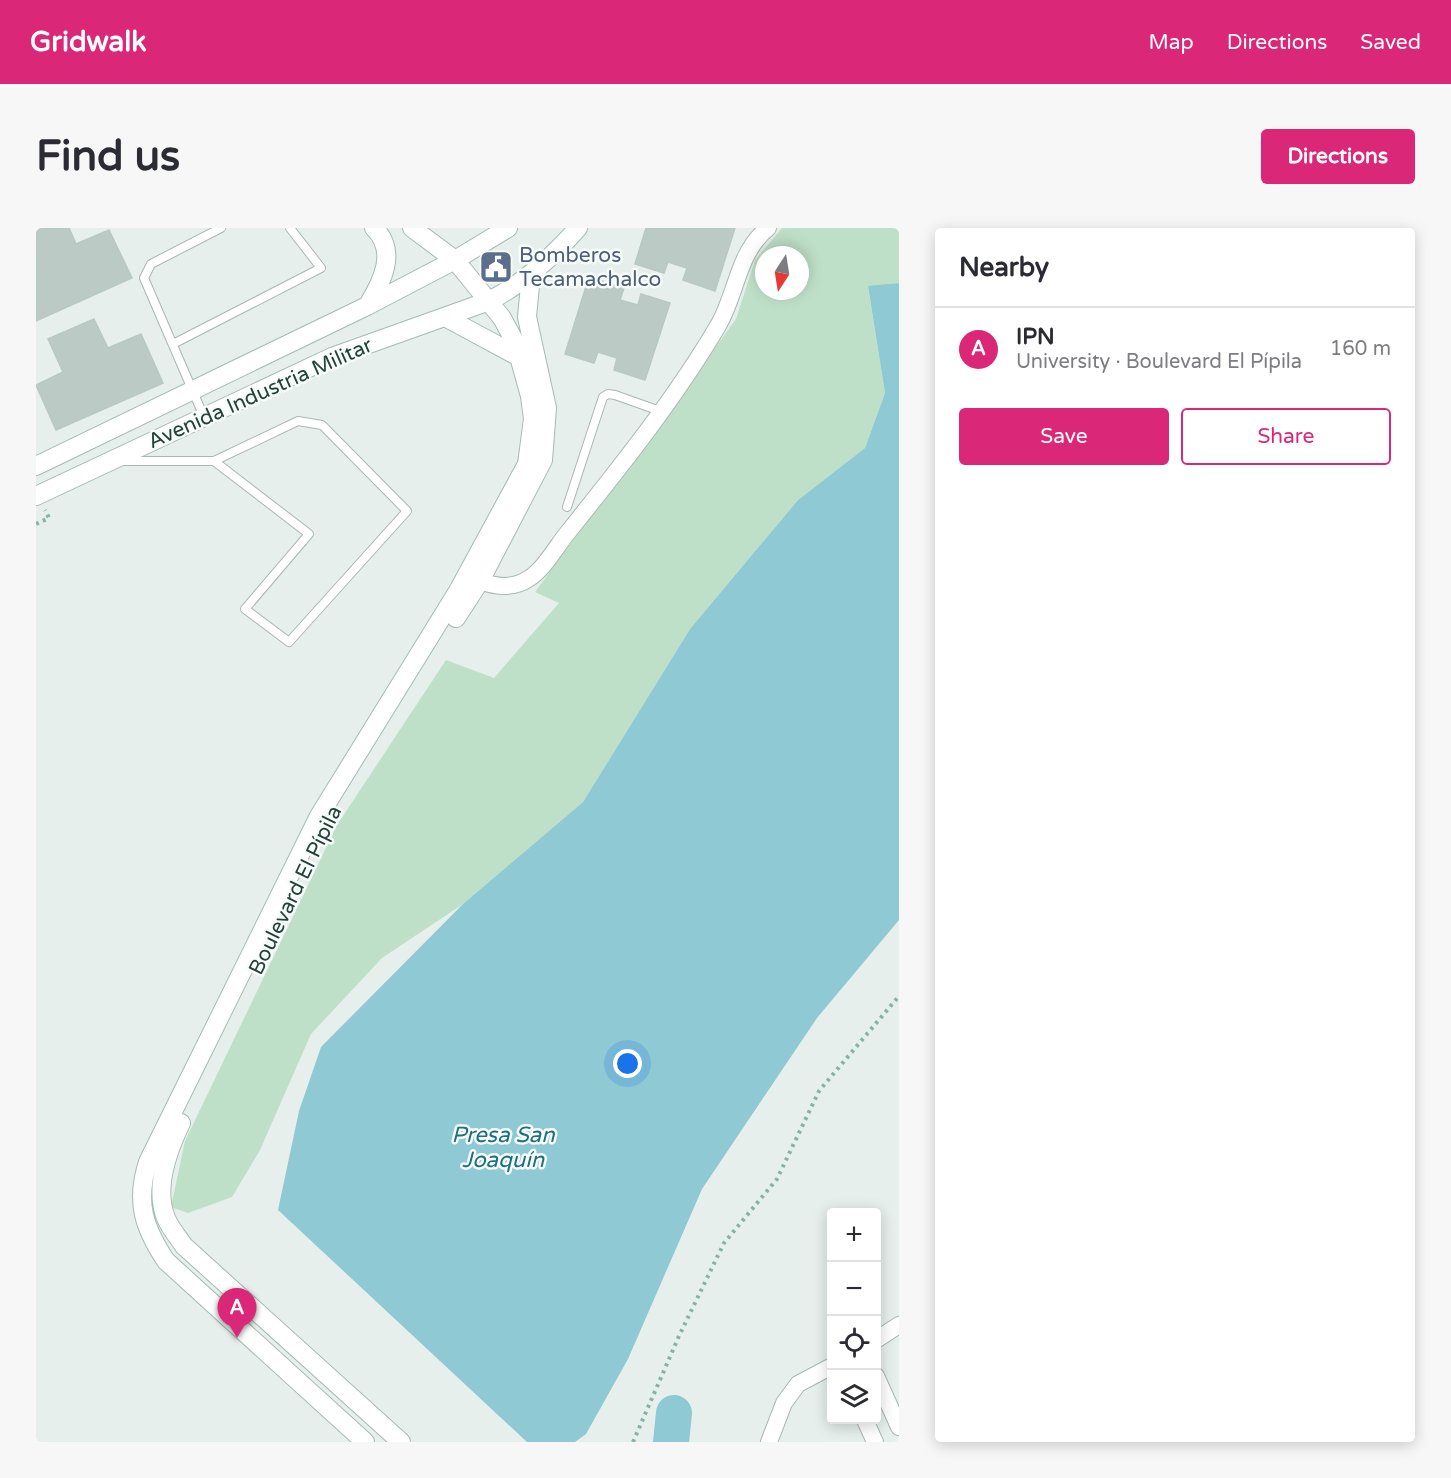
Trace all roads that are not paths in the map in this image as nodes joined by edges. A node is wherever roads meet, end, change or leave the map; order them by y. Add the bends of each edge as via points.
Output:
1 (221, 228) edge
2 (290, 228) edge
3 (374, 228) edge
4 (412, 228) edge
5 (508, 228) edge
6 (578, 228) edge
7 (768, 228) edge
8 (454, 260) junction
9 (531, 275) junction
10 (489, 301) junction
11 (368, 306) junction
12 (445, 317) junction
13 (173, 344) junction
14 (521, 358) junction
15 (191, 392) junction
16 (660, 411) junction
17 (204, 418) junction
18 (113, 460) junction
19 (214, 461) junction
20 (36, 466) edge
21 (36, 496) edge
22 (567, 507) dead end
23 (480, 580) junction
24 (323, 818) junction
25 (899, 1325) edge
26 (881, 1337) edge
27 (827, 1368) edge
28 (881, 1387) edge
29 (867, 1424) edge
30 (899, 1427) edge
31 (364, 1442) edge
32 (401, 1442) edge
33 (769, 1442) edge
34 (875, 1442) edge

1 - 13 lane via 151,264 145,272 144,278
2 - 13 lane via 321,268
3 - 11 street via 386,250 387,266
4 - 8 street, Boulevard El Pípila
5 - 8 street, Avenida Industria Militar
6 - 9 street, Avenida Industria Militar
7 - 16 street via 745,257 717,327
8 - 10 street, Boulevard El Pípila
8 - 11 street, Avenida Industria Militar
9 - 10 street, Avenida Industria Militar
9 - 23 street, Boulevard El Pípila via 527,317 547,408 543,460
10 - 12 street, Avenida Industria Militar
10 - 14 street, Boulevard El Pípila via 507,325
11 - 15 street, Avenida Industria Militar
12 - 14 street
12 - 17 street, Avenida Industria Militar via 332,357
13 - 15 lane
14 - 24 street, Boulevard El Pípila via 533,419 527,464 458,591
15 - 17 lane
15 - 20 street, Avenida Industria Militar
16 - 22 lane via 615,394 603,397
16 - 23 street via 531,578 511,586
17 - 18 street, Avenida Industria Militar
18 - 19 lane
18 - 21 street, Avenida Industria Militar
19 - 19 lane via 298,422 322,425 407,511 289,642 245,609 309,534
23 - 24 street, Boulevard El Pípila
24 - 31 street, Boulevard El Pípila via 148,1162 142,1196 150,1236 166,1261
24 - 32 street, Boulevard El Pípila via 174,1137 161,1193 166,1218 184,1246
25 - 26 street
27 - 33 street via 798,1384 783,1402
28 - 30 street
29 - 34 street

